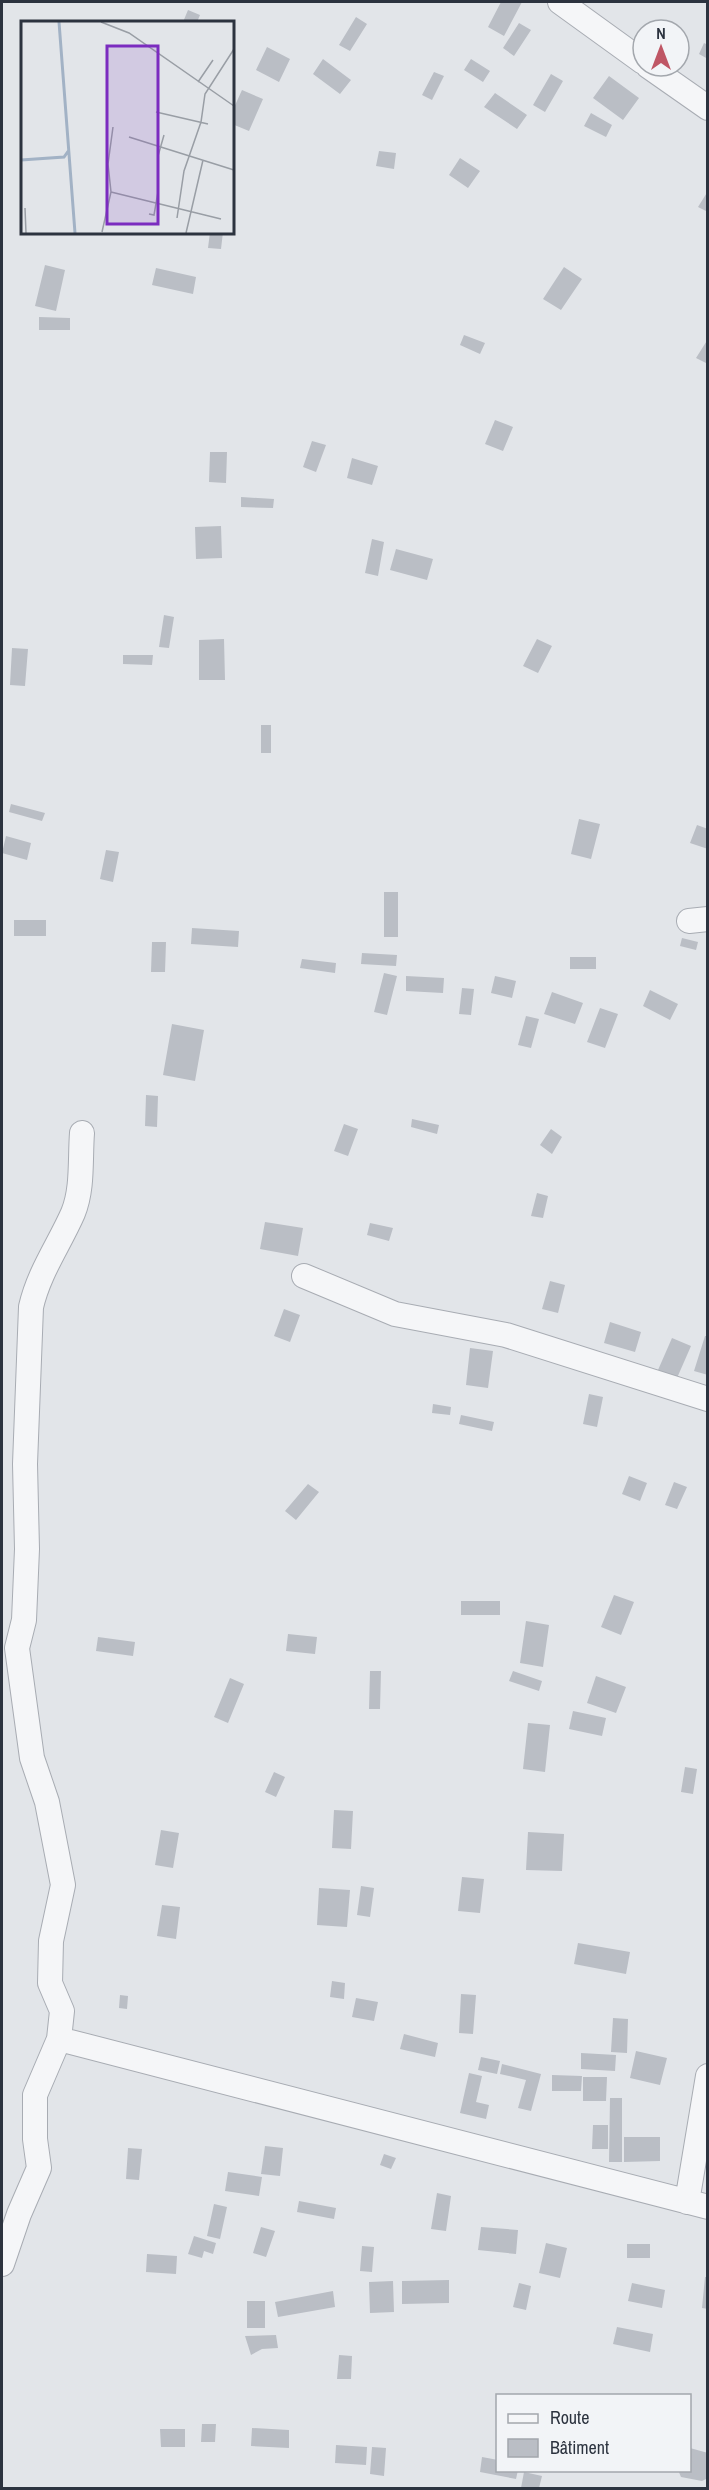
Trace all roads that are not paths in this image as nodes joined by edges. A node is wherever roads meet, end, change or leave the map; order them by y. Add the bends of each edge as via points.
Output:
1 (560, 2) edge
2 (631, 53) edge
3 (665, 78) edge
4 (708, 108) edge
5 (82, 1133) dead end
6 (304, 1276) dead end
7 (708, 1400) edge
8 (59, 2039) junction
9 (708, 2076) edge
10 (697, 2204) edge
11 (2, 2264) edge

1 - 2 street
3 - 4 street
5 - 8 street via 78,1196 36,1286 31,1307 24,1620 16,1648 32,1758 47,1802 63,1876 51,1941 50,1983 62,2011
6 - 7 street via 395,1314 506,1335
8 - 10 street
8 - 11 street via 35,2095 39,2168
9 - 10 street

